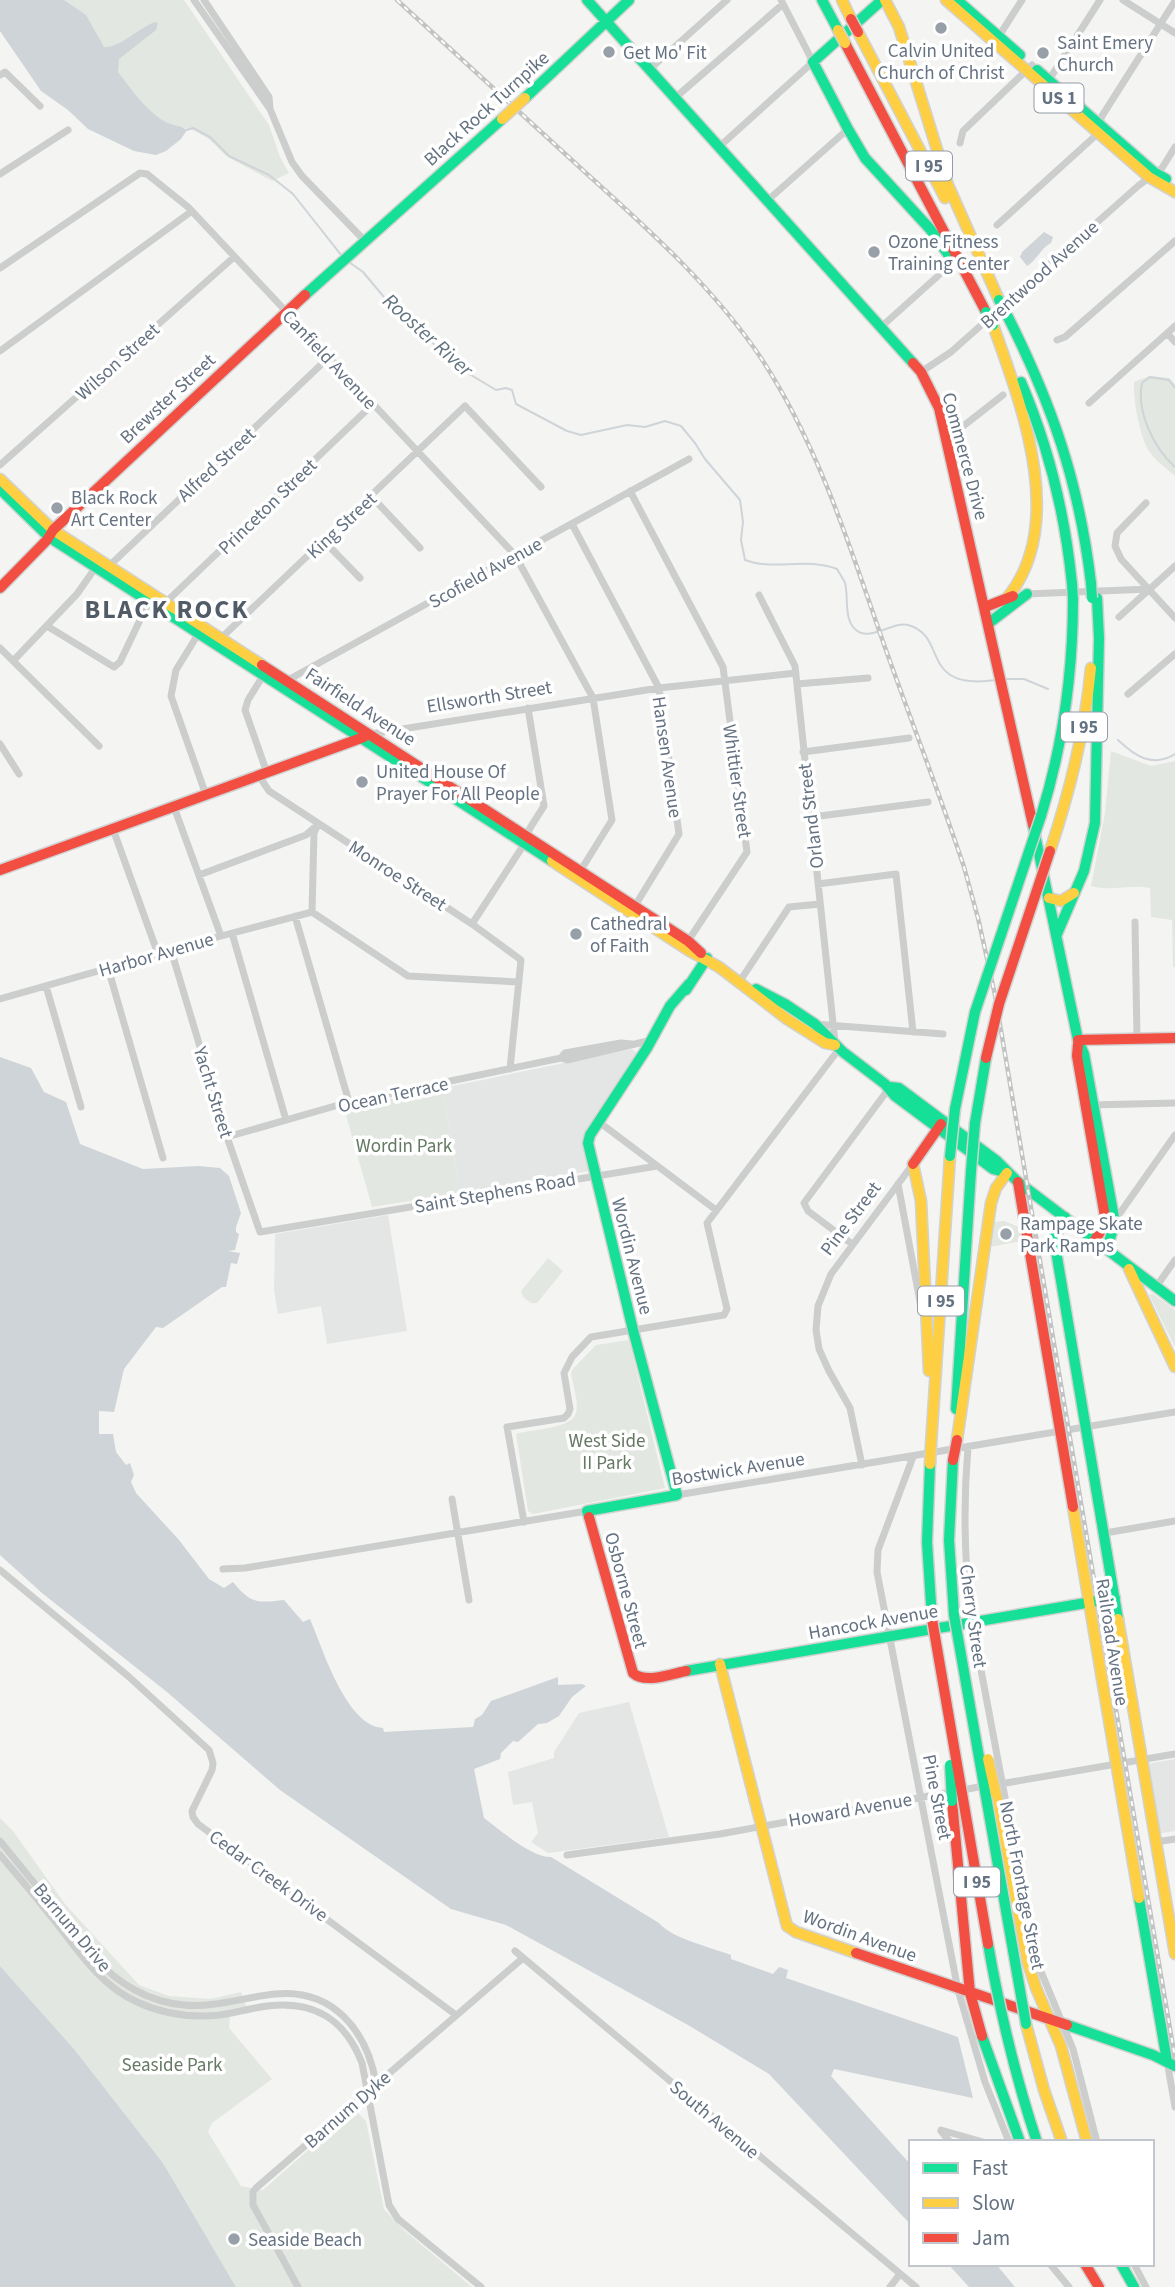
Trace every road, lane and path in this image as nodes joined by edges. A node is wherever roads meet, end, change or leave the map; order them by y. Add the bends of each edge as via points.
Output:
1 (194, 0) edge
2 (204, 0) edge
3 (587, 0) edge
4 (629, 0) edge
5 (727, 0) edge
6 (822, 0) edge
7 (842, 0) edge
8 (883, 0) edge
9 (946, 0) edge
10 (957, 0) edge
11 (1022, 0) edge
12 (1100, 0) edge
13 (1123, 0) edge
14 (1175, 1) edge
15 (782, 2) edge
16 (607, 21) junction
17 (1161, 24) junction
18 (1175, 33) edge
19 (996, 39) junction
20 (805, 47) junction
21 (826, 50) junction
22 (813, 62) junction
23 (1030, 68) junction
24 (650, 69) junction
25 (0, 75) edge
26 (1047, 83) junction
27 (676, 97) junction
28 (40, 106) dead end
29 (270, 109) junction
30 (1098, 128) junction
31 (848, 129) junction
32 (68, 130) dead end
33 (960, 143) dead end
34 (720, 145) junction
35 (1175, 147) edge
36 (0, 174) edge
37 (1152, 175) junction
38 (1175, 184) edge
39 (1175, 192) edge
40 (768, 200) junction
41 (191, 211) junction
42 (997, 225) dead end
43 (365, 241) junction
44 (1175, 241) edge
45 (234, 257) junction
46 (0, 268) edge
47 (939, 275) dead end
48 (999, 300) junction
49 (986, 312) junction
50 (286, 313) junction
51 (993, 325) junction
52 (1175, 326) edge
53 (881, 327) junction
54 (1167, 333) junction
55 (1057, 340) dead end
56 (1175, 342) edge
57 (0, 351) edge
58 (328, 358) junction
59 (921, 372) junction
60 (1003, 395) dead end
61 (1089, 402) dead end
62 (373, 404) junction
63 (946, 434) junction
64 (417, 451) junction
65 (689, 459) dead end
66 (0, 465) edge
67 (0, 479) edge
68 (541, 487) dead end
69 (0, 489) edge
70 (630, 491) junction
71 (372, 496) junction
72 (1146, 503) dead end
73 (572, 524) junction
74 (51, 533) junction
75 (324, 541) junction
76 (420, 548) dead end
77 (515, 555) junction
78 (103, 566) junction
79 (1175, 566) edge
80 (1025, 573) junction
81 (360, 578) dead end
82 (1, 584) edge
83 (1150, 589) junction
84 (1027, 594) junction
85 (759, 595) dead end
86 (151, 597) junction
87 (1007, 597) junction
88 (1095, 598) junction
89 (163, 605) junction
90 (985, 607) junction
91 (1119, 617) dead end
92 (1175, 618) edge
93 (989, 622) junction
94 (47, 626) junction
95 (200, 629) junction
96 (219, 640) junction
97 (0, 648) edge
98 (1175, 654) edge
99 (13, 661) junction
100 (266, 671) junction
101 (796, 673) junction
102 (868, 678) dead end
103 (724, 681) junction
104 (286, 684) junction
105 (797, 684) junction
106 (659, 688) junction
107 (1128, 694) dead end
108 (593, 698) junction
109 (528, 708) junction
110 (367, 736) junction
111 (909, 738) dead end
112 (0, 744) edge
113 (99, 746) dead end
114 (803, 752) junction
115 (19, 774) dead end
116 (263, 775) junction
117 (206, 795) junction
118 (928, 802) dead end
119 (174, 807) junction
120 (812, 817) junction
121 (318, 824) junction
122 (113, 829) junction
123 (525, 839) junction
124 (0, 870) edge
125 (578, 873) junction
126 (199, 875) junction
127 (818, 884) junction
128 (1078, 889) junction
129 (1049, 898) junction
130 (820, 904) junction
131 (633, 909) junction
132 (312, 912) junction
133 (295, 916) junction
134 (1135, 922) dead end
135 (472, 924) junction
136 (232, 933) junction
137 (1057, 934) junction
138 (221, 936) junction
139 (686, 944) junction
140 (171, 950) junction
141 (158, 954) junction
142 (707, 958) junction
143 (108, 968) junction
144 (519, 982) junction
145 (745, 984) junction
146 (46, 986) junction
147 (0, 999) edge
148 (813, 1024) junction
149 (834, 1026) junction
150 (913, 1032) junction
151 (943, 1034) dead end
152 (1175, 1038) edge
153 (1137, 1039) junction
154 (652, 1040) junction
155 (1078, 1040) junction
156 (837, 1047) junction
157 (510, 1069) junction
158 (890, 1087) junction
159 (349, 1102) junction
160 (1175, 1103) edge
161 (1089, 1105) junction
162 (81, 1107) dead end
163 (286, 1120) junction
164 (599, 1122) junction
165 (941, 1124) junction
166 (1175, 1135) edge
167 (227, 1137) junction
168 (163, 1158) dead end
169 (914, 1164) junction
170 (657, 1166) junction
171 (1101, 1171) junction
172 (1007, 1173) junction
173 (594, 1175) junction
174 (1018, 1182) junction
175 (898, 1184) junction
176 (716, 1210) junction
177 (1065, 1217) junction
178 (1114, 1217) junction
179 (260, 1232) joint
180 (1095, 1240) junction
181 (852, 1244) junction
182 (1107, 1248) junction
183 (1175, 1260) edge
184 (1127, 1266) junction
185 (1153, 1285) junction
186 (1139, 1292) junction
187 (1175, 1301) edge
188 (923, 1329) dead end
189 (633, 1330) junction
190 (1175, 1367) edge
191 (1175, 1412) edge
192 (1086, 1428) junction
193 (1060, 1431) junction
194 (956, 1441) junction
195 (931, 1445) junction
196 (968, 1447) junction
197 (913, 1457) junction
198 (862, 1465) junction
199 (677, 1495) junction
200 (452, 1499) dead end
201 (587, 1511) junction
202 (1175, 1521) edge
203 (524, 1522) junction
204 (1111, 1532) dead end
205 (458, 1534) junction
206 (223, 1569) dead end
207 (0, 1570) edge
208 (1115, 1598) junction
209 (469, 1600) dead end
210 (1089, 1602) junction
211 (972, 1622) junction
212 (889, 1637) junction
213 (720, 1664) junction
214 (637, 1677) joint
215 (947, 1712) junction
216 (977, 1752) junction
217 (1175, 1754) edge
218 (1142, 1760) junction
219 (1116, 1764) junction
220 (1003, 1783) junction
221 (920, 1797) junction
222 (761, 1825) junction
223 (1175, 1839) edge
224 (0, 1841) edge
225 (1156, 1842) junction
226 (0, 1855) edge
227 (567, 1855) dead end
228 (1172, 1922) edge
229 (515, 1951) dead end
230 (1175, 1954) edge
231 (523, 1958) junction
232 (958, 1990) junction
233 (970, 1993) junction
234 (263, 1996) junction
235 (240, 2000) junction
236 (265, 2006) junction
237 (242, 2011) junction
238 (456, 2015) junction
239 (1056, 2022) junction
240 (1171, 2063) edge
241 (376, 2083) junction
242 (369, 2092) junction
243 (1175, 2107) edge
244 (948, 2140) edge
245 (976, 2140) edge
246 (1008, 2140) edge
247 (1019, 2140) edge
248 (1036, 2140) edge
249 (1061, 2140) edge
250 (1087, 2140) edge
251 (1096, 2140) edge
252 (1052, 2266) edge
253 (1089, 2266) edge
254 (1090, 2266) edge
255 (1122, 2266) edge
256 (1133, 2266) edge
257 (900, 2274) junction
258 (298, 2287) edge
259 (481, 2287) edge
260 (890, 2287) edge
261 (916, 2287) edge
262 (1069, 2287) edge
263 (1099, 2287) edge
264 (1108, 2287) edge
265 (1134, 2287) edge
266 (1145, 2287) edge

1 - 29 street
2 - 29 street via 269,97
3 - 16 main road, Commerce Drive
4 - 16 main road, Black Rock Turnpike
5 - 24 street
6 - 49 main road, I 95, bridge
7 - 48 main road, I 95, bridge
8 - 21 main road
8 - 48 main road via 899,27 942,170
9 - 19 main road, US 1
10 - 19 main road, US 1
11 - 19 street
12 - 26 street
13 - 17 street
14 - 17 street
15 - 20 street
15 - 27 street
16 - 24 main road, Commerce Drive
16 - 43 main road, Black Rock Turnpike, bridge
17 - 18 street
17 - 30 street
19 - 23 main road, US 1
20 - 21 street
20 - 22 street
21 - 22 main road
22 - 31 main road
22 - 34 street
23 - 26 main road, US 1
23 - 33 street via 963,131
24 - 27 main road, Commerce Drive
25 - 28 street via 5,72
26 - 30 main road, US 1
27 - 34 main road, Commerce Drive
29 - 43 street via 302,177
30 - 37 main road, US 1
30 - 42 street
31 - 40 street
31 - 49 main road via 865,158 936,237
32 - 36 street
34 - 40 main road, Commerce Drive
35 - 37 street, Brentwood Avenue
37 - 38 main road, US 1
37 - 39 main road, US 1
37 - 59 street, Brentwood Avenue via 949,354
40 - 53 main road, Commerce Drive
41 - 45 street, Canfield Avenue
41 - 46 street, Canfield Avenue via 147,174 138,173
41 - 57 street
43 - 50 main road, Brewster Street
44 - 55 street
45 - 50 street, Canfield Avenue
45 - 66 street, Wilson Street
47 - 53 street
48 - 88 main road, I 95, bridge via 1058,423 1076,482
49 - 51 main road, I 95, bridge
50 - 58 street, Canfield Avenue
50 - 74 main road, Brewster Street
51 - 80 main road via 1023,411 1030,449 1037,528
51 - 195 main road, I 95, bridge via 1025,390 1049,456 1065,525 1073,646 1056,765 975,1012 955,1109
52 - 54 street
53 - 59 main road, Commerce Drive
54 - 56 street
54 - 61 street
58 - 62 street, Canfield Avenue
58 - 78 street, Alfred Street
59 - 63 main road, Commerce Drive
60 - 63 street
62 - 64 street, Canfield Avenue
62 - 89 street, Princeton Street
63 - 90 main road, Commerce Drive
64 - 68 street, King Street via 465,406
64 - 71 street, King Street
64 - 77 street, Canfield Avenue
65 - 70 street, Scofield Avenue
67 - 74 main road, Fairfield Avenue
69 - 74 main road, Fairfield Avenue
70 - 73 street, Scofield Avenue
70 - 103 street, Whittier Street via 723,667
71 - 75 street, King Street
71 - 76 street
72 - 83 street via 1117,533 1115,546 1121,559
73 - 77 street, Scofield Avenue
73 - 106 street, Hansen Avenue
74 - 78 main road, Fairfield Avenue
74 - 82 main road, Brewster Street
75 - 81 street
75 - 96 street, King Street
77 - 104 street, Scofield Avenue
77 - 108 street, Canfield Avenue
78 - 86 main road, Fairfield Avenue
78 - 94 street, Alfred Street
79 - 83 street
80 - 84 main road via 1022,586
80 - 87 main road
83 - 84 street
83 - 91 street
83 - 92 street
84 - 87 main road
84 - 93 main road
85 - 101 street, Orland Street
86 - 89 main road, Fairfield Avenue
86 - 94 street via 114,667
87 - 90 main road
88 - 128 main road via 1099,638 1096,814
88 - 194 main road, I 95, bridge via 1092,665 1071,785 1002,995 975,1123
89 - 95 main road, Fairfield Avenue
90 - 93 main road, Commerce Drive
93 - 129 main road, Commerce Drive
94 - 99 street, Alfred Street
95 - 96 main road, Fairfield Avenue
95 - 117 street via 176,670 171,696
96 - 100 main road, Fairfield Avenue
97 - 99 street
98 - 107 street
99 - 113 street
100 - 104 main road, Fairfield Avenue
100 - 116 street via 245,710
101 - 103 street, Ellsworth Street
101 - 105 street, Orland Street
102 - 105 street
103 - 106 street, Ellsworth Street
103 - 139 street, Whittier Street via 747,852
104 - 110 main road, Fairfield Avenue
105 - 114 street, Orland Street
106 - 108 street, Ellsworth Street
106 - 131 street, Hansen Avenue via 679,834
108 - 109 street, Ellsworth Street
108 - 125 street, Canfield Avenue via 612,820
109 - 110 street, Ellsworth Street
109 - 123 street via 544,806
110 - 116 main road, Ellsworth Street
110 - 123 main road, Fairfield Avenue
111 - 114 street
112 - 115 street
114 - 120 street, Orland Street
116 - 117 main road, Ellsworth Street
116 - 121 street, Monroe Street via 269,791
117 - 119 main road, Ellsworth Street
118 - 120 street
119 - 122 main road, Ellsworth Street
119 - 126 street
120 - 127 street, Orland Street
121 - 126 street via 306,835
121 - 132 street
121 - 135 street, Monroe Street
122 - 124 main road, Ellsworth Street
122 - 141 street
123 - 125 main road, Fairfield Avenue
123 - 135 street
125 - 131 main road, Fairfield Avenue
126 - 138 street
127 - 130 street, Orland Street
127 - 150 street via 896,874
128 - 129 main road via 1065,900
128 - 137 main road
129 - 137 main road, Commerce Drive
130 - 145 street via 789,908
130 - 149 street, Orland Street
131 - 139 main road, Fairfield Avenue
132 - 133 street, Harbor Avenue
132 - 144 street via 408,976
133 - 136 street, Harbor Avenue
133 - 159 street
134 - 153 street
135 - 144 street, Monroe Street via 521,960
136 - 138 street, Harbor Avenue
136 - 163 street
137 - 155 main road, Commerce Drive
138 - 140 street, Harbor Avenue
139 - 142 main road, Fairfield Avenue
140 - 141 street, Harbor Avenue
140 - 167 street, Yacht Street
141 - 143 street, Harbor Avenue
142 - 145 main road, Fairfield Avenue
142 - 154 main road, Wordin Avenue via 661,1020
143 - 146 street, Harbor Avenue
143 - 168 street
144 - 157 street
145 - 148 main road, Fairfield Avenue via 773,996
145 - 156 main road, Fairfield Avenue via 766,1003
146 - 147 street, Harbor Avenue
146 - 162 street
148 - 149 street
148 - 156 main road, Fairfield Avenue
149 - 150 street
149 - 156 street, Orland Street
150 - 151 street
152 - 153 main road
153 - 155 main road
154 - 157 street, Ocean Terrace
154 - 164 main road, Wordin Avenue
155 - 161 main road, Commerce Drive via 1077,1056
156 - 158 main road, Fairfield Avenue
156 - 176 street
157 - 159 street, Ocean Terrace
158 - 165 main road, Fairfield Avenue via 899,1088
158 - 181 street via 804,1203
159 - 163 street, Ocean Terrace
160 - 161 street
161 - 171 main road, Commerce Drive
163 - 167 street, Ocean Terrace
164 - 170 street
164 - 173 main road, Wordin Avenue via 588,1143
165 - 169 main road, Pine Street
165 - 172 main road, Fairfield Avenue via 997,1161
166 - 178 street
167 - 179 street, Yacht Street
169 - 175 street, Pine Street
169 - 195 main road via 922,1214
170 - 173 street, Saint Stephens Road
170 - 176 street
171 - 178 main road, Commerce Drive
171 - 180 main road, Commerce Drive via 1105,1223
172 - 174 main road, Fairfield Avenue
172 - 194 main road via 991,1203
173 - 179 street, Saint Stephens Road
173 - 189 main road, Wordin Avenue
174 - 177 main road, Fairfield Avenue
174 - 193 main road, Railroad Avenue
175 - 181 street, Pine Street
175 - 188 street
176 - 189 street via 707,1223 724,1315
177 - 180 main road, Fairfield Avenue
177 - 192 main road, Railroad Avenue via 1054,1239
178 - 182 main road, Commerce Drive via 1115,1229
180 - 182 main road, Fairfield Avenue
181 - 198 street, Pine Street via 826,1282 816,1329 821,1356 850,1408
182 - 184 main road, Fairfield Avenue
183 - 185 street
184 - 185 main road, Fairfield Avenue
184 - 186 main road
185 - 186 main road via 1143,1285
185 - 187 main road, Fairfield Avenue
186 - 190 main road
189 - 199 main road, Wordin Avenue
189 - 203 street via 586,1340 564,1373 570,1409 564,1418 507,1427
191 - 192 street, Bostwick Avenue
192 - 193 street, Bostwick Avenue
192 - 208 main road, Railroad Avenue
193 - 196 street, Bostwick Avenue
193 - 210 main road, Railroad Avenue
194 - 216 main road, I 95, bridge via 949,1540 954,1615
195 - 215 main road, I 95, bridge via 927,1542 932,1619
196 - 197 street, Bostwick Avenue
196 - 211 street, Cherry Street via 964,1541
197 - 198 street, Bostwick Avenue
197 - 212 street, Pine Street via 878,1550 877,1572
198 - 199 street, Bostwick Avenue
199 - 201 main road, Bostwick Avenue
200 - 205 street
201 - 203 street, Bostwick Avenue
201 - 214 main road, Osborne Street via 631,1670
202 - 204 street
203 - 205 street, Bostwick Avenue
205 - 206 street, Bostwick Avenue
205 - 209 street
207 - 238 street, Cedar Creek Drive via 128,1675 209,1751 212,1770 192,1811 198,1824
208 - 210 main road, Hancock Avenue
208 - 218 main road, Railroad Avenue
210 - 211 main road, Hancock Avenue
210 - 219 main road, Railroad Avenue
211 - 212 main road, Hancock Avenue
211 - 220 street, Cherry Street
212 - 213 main road, Hancock Avenue
212 - 221 street, Pine Street
213 - 214 main road, Hancock Avenue
213 - 222 main road, Wordin Avenue
215 - 233 main road, bridge
215 - 248 main road, I 95, bridge via 1001,2016
216 - 239 main road, bridge via 988,1759 1028,1964
216 - 249 main road, I 95, bridge via 1026,2024
217 - 218 street, Howard Avenue
218 - 219 street, Howard Avenue
218 - 225 main road, Railroad Avenue
219 - 220 street, Howard Avenue
219 - 240 main road, Railroad Avenue
220 - 221 street, Howard Avenue
220 - 239 street, North Frontage Street via 1035,1957
221 - 222 street, Howard Avenue
221 - 232 street, Pine Street
222 - 227 street, Howard Avenue
222 - 232 main road, Wordin Avenue via 787,1926
223 - 225 street
224 - 235 street, Barnum Drive via 108,1973 124,1984 181,2005
225 - 228 main road, Railroad Avenue
226 - 237 street, Barnum Drive via 115,1989 172,2014
228 - 230 main road, Railroad Avenue
229 - 231 street, South Avenue
231 - 238 street, Barnum Dyke
231 - 257 street, South Avenue
232 - 233 main road, Wordin Avenue
232 - 246 street, Pine Street via 985,2082
233 - 239 main road, Wordin Avenue
233 - 247 main road
234 - 235 street, Barnum Drive
234 - 236 street
234 - 241 street, Barnum Drive via 306,1996 338,2012 363,2041
235 - 237 street
236 - 237 street, Barnum Drive
236 - 242 street, Barnum Drive via 296,2005 319,2011 338,2024 356,2046
238 - 241 street, Barnum Dyke
239 - 240 main road, Wordin Avenue
239 - 250 main road
239 - 251 street, North Frontage Street via 1073,2049
240 - 243 street, Railroad Avenue
241 - 242 street, Barnum Dyke
242 - 258 street, Barnum Dyke via 253,2192 255,2209
242 - 259 street, Barnum Drive via 389,2205 398,2219
244 - 245 street via 941,2130
252 - 262 street
253 - 263 main road
254 - 264 main road
255 - 265 main road
256 - 266 main road
257 - 260 street
257 - 261 street, South Avenue

